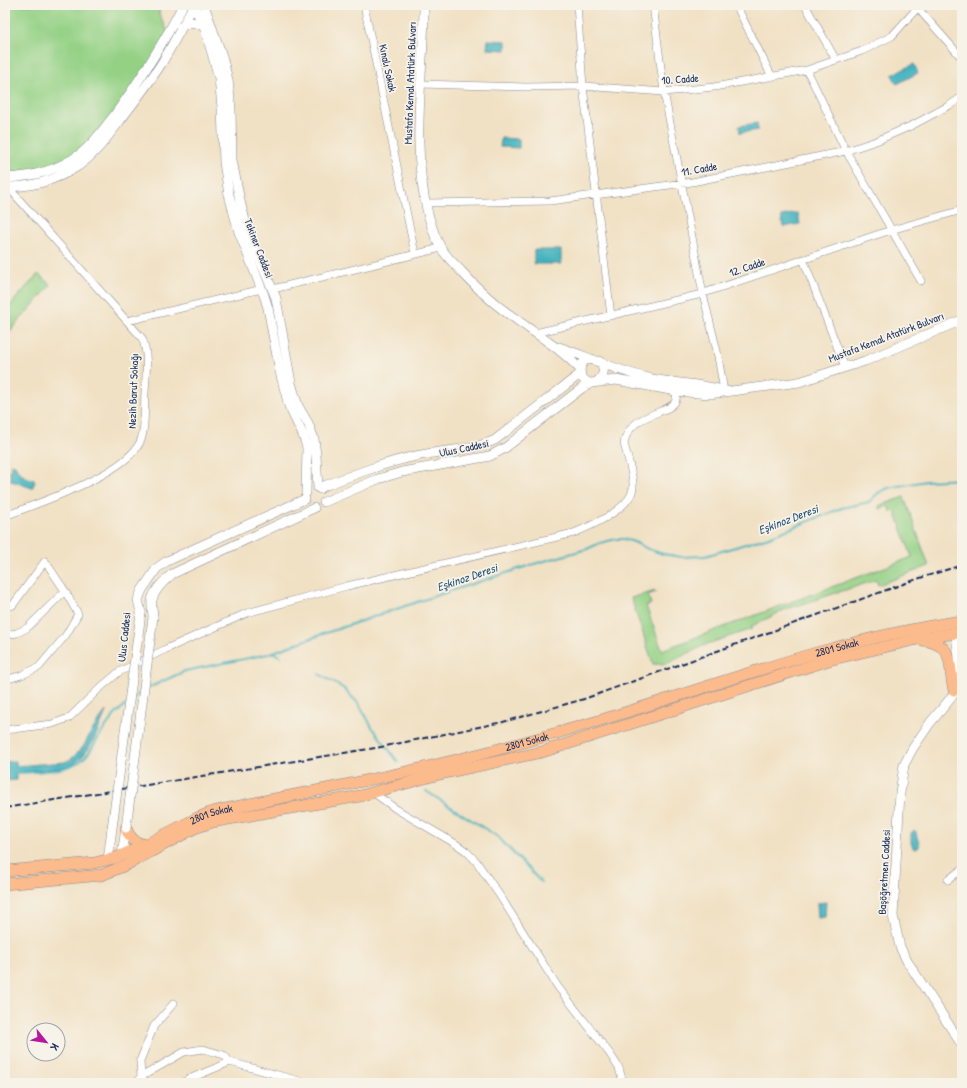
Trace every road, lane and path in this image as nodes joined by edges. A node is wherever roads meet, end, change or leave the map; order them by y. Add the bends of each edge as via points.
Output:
1 (364, 5) edge
2 (424, 5) edge
3 (577, 5) edge
4 (653, 5) edge
5 (736, 5) edge
6 (805, 5) edge
7 (917, 6) edge
8 (194, 7) edge
9 (181, 27) junction
10 (204, 27) junction
11 (961, 54) edge
12 (836, 60) junction
13 (807, 70) junction
14 (772, 77) junction
15 (421, 84) junction
16 (583, 86) junction
17 (664, 92) junction
18 (962, 96) edge
19 (846, 151) junction
20 (681, 183) junction
21 (6, 184) edge
22 (597, 194) junction
23 (426, 203) junction
24 (962, 210) edge
25 (891, 230) junction
26 (441, 248) junction
27 (415, 254) junction
28 (803, 259) junction
29 (921, 282) dead end
30 (262, 289) junction
31 (272, 289) junction
32 (703, 294) junction
33 (611, 316) junction
34 (962, 320) edge
35 (127, 321) junction
36 (536, 333) junction
37 (554, 345) junction
38 (596, 360) junction
39 (845, 367) junction
40 (580, 371) junction
41 (594, 382) junction
42 (676, 387) junction
43 (724, 391) junction
44 (319, 488) junction
45 (306, 496) junction
46 (324, 502) junction
47 (314, 508) junction
48 (5, 516) edge
49 (65, 591) junction
50 (5, 607) edge
51 (959, 627) edge
52 (5, 635) edge
53 (918, 640) junction
54 (5, 680) edge
55 (962, 681) edge
56 (953, 694) junction
57 (5, 730) edge
58 (403, 773) junction
59 (374, 793) junction
60 (126, 828) junction
61 (145, 845) junction
62 (124, 860) junction
63 (111, 862) junction
64 (962, 869) edge
65 (5, 871) edge
66 (948, 880) dead end
67 (5, 884) edge
68 (174, 1003) dead end
69 (962, 1044) edge
70 (230, 1062) junction
71 (141, 1077) junction
72 (135, 1083) edge
73 (183, 1083) edge
74 (307, 1083) edge
75 (623, 1083) edge

1 - 27 street, Kınalı Sokak
2 - 15 street, Mustafa Kemal Atatürk Bulvarı
3 - 16 street
4 - 17 street
5 - 14 street
6 - 12 street
7 - 11 street
7 - 12 street, 10. Cadde via 892,36
8 - 9 street
8 - 10 street, Tekiner Caddesi
8 - 21 street via 172,28 116,113 87,148 56,168
8 - 31 street, Tekiner Caddesi via 222,56 228,80 232,160 240,201 248,232
9 - 10 street via 192,22
9 - 21 street via 153,77 108,136 85,161 52,179 21,186
10 - 30 street, Tekiner Caddesi via 219,78 224,162 229,196 239,232
12 - 13 street, 10. Cadde
13 - 14 street, 10. Cadde
13 - 19 street
14 - 17 street, 10. Cadde
15 - 16 street, 10. Cadde
15 - 23 street, Mustafa Kemal Atatürk Bulvarı via 418,139
16 - 17 street, 10. Cadde
16 - 22 street
17 - 20 street
18 - 19 street, 11. Cadde via 913,125 876,142
19 - 20 street, 11. Cadde
19 - 25 street
20 - 22 street, 11. Cadde
20 - 32 street
21 - 35 street, Nezih Barut Sokağı
22 - 23 street, 11. Cadde via 550,201
22 - 33 street
23 - 26 street, Mustafa Kemal Atatürk Bulvarı
24 - 25 street, 12. Cadde
25 - 28 street, 12. Cadde
25 - 29 street
26 - 27 street
26 - 36 street, Mustafa Kemal Atatürk Bulvarı via 491,299
27 - 31 street
28 - 32 street, 12. Cadde
28 - 39 street
30 - 35 street
30 - 45 street, Tekiner Caddesi via 282,382 289,406 307,447
31 - 44 street, Tekiner Caddesi via 278,306 290,383 314,439
32 - 33 street, 12. Cadde
32 - 43 street
33 - 36 street, 12. Cadde
34 - 39 street, Mustafa Kemal Atatürk Bulvarı
35 - 48 street, Nezih Barut Sokağı via 142,338 145,346 144,432 137,448 103,475
36 - 37 street, Mustafa Kemal Atatürk Bulvarı
37 - 38 street, Mustafa Kemal Atatürk Bulvarı
37 - 40 street via 570,358
38 - 40 street via 585,360 580,366
38 - 41 street via 602,365 603,373 602,377
38 - 42 street, Mustafa Kemal Atatürk Bulvarı
39 - 43 street, Mustafa Kemal Atatürk Bulvarı via 799,382
40 - 41 street via 584,380
40 - 44 street, Ulus Caddesi via 495,440 385,464
41 - 42 street, Mustafa Kemal Atatürk Bulvarı via 616,380
41 - 46 street, Ulus Caddesi via 582,388 497,453 378,479
42 - 43 street, Mustafa Kemal Atatürk Bulvarı via 710,386
42 - 57 street via 676,399 673,404 644,418 625,438 624,444 634,486 632,494 618,509 589,527 548,540 347,586 247,613 119,672 69,718 52,724
44 - 45 street, Ulus Caddesi via 311,488
44 - 46 street via 325,496
45 - 47 street via 308,505
45 - 63 street, Ulus Caddesi, bridge via 167,561 149,578 138,600 141,614 112,828
46 - 47 street, Ulus Caddesi via 320,507
47 - 60 street, Ulus Caddesi, bridge via 172,574 155,593 151,601 153,617
49 - 50 street via 45,561 12,605
49 - 52 street via 27,628
49 - 54 street via 78,614 66,635 39,667
51 - 53 main road, 2801 Sokak
51 - 56 street via 960,660 958,680
51 - 58 main road, 2801 Sokak via 921,627 826,650 558,733
53 - 56 main road via 940,646 948,656 951,663
53 - 59 main road, 2801 Sokak via 829,660 542,752 436,775
55 - 56 street, Başöğretmen Caddesi
56 - 69 street, Başöğretmen Caddesi via 930,723 904,765 893,916 900,947 907,961
58 - 59 main road via 394,780 374,786
58 - 61 main road, 2801 Sokak via 212,812
59 - 62 main road, 2801 Sokak via 212,822
59 - 75 street via 456,844 476,861 558,987 610,1054 619,1068
60 - 61 main road via 132,839
60 - 62 street, Ulus Caddesi
61 - 62 main road, 2801 Sokak
62 - 63 main road
62 - 67 main road via 97,876
63 - 65 main road
63 - 67 main road via 103,871 30,878
64 - 66 street
68 - 71 street via 154,1026 140,1061
70 - 71 street via 224,1055 203,1049 184,1052
70 - 73 street
70 - 74 street
71 - 72 street

